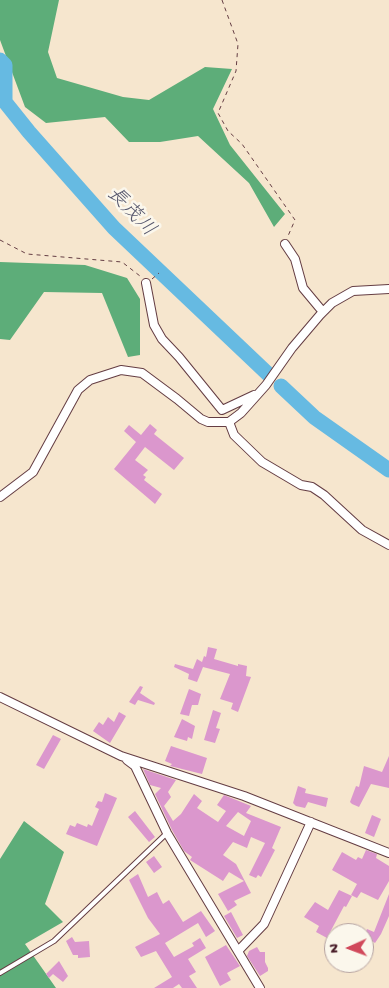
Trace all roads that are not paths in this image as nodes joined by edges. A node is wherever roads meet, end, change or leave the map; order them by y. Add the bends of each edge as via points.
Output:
1 (285, 244) road end
2 (146, 283) road end
3 (389, 289) edge
4 (323, 312) junction
5 (256, 394) junction
6 (229, 422) junction
7 (0, 497) edge
8 (389, 545) edge
9 (0, 697) edge
10 (122, 756) junction
11 (311, 822) junction
12 (167, 833) junction
13 (389, 853) edge
14 (239, 950) junction
15 (0, 973) edge
16 (260, 988) edge

1 - 4 street via 295,259 303,288
2 - 5 street via 154,325 162,339 222,410
3 - 4 street via 353,291
4 - 5 street
5 - 6 street
6 - 7 street via 200,419 142,373 121,370 98,376 78,390 32,472
6 - 8 street via 234,435 262,462 300,484 312,487 362,530
9 - 10 street
10 - 11 street
10 - 12 street via 135,766
11 - 13 street
11 - 14 street via 264,924
12 - 14 street
12 - 15 lane via 54,941
14 - 16 street

